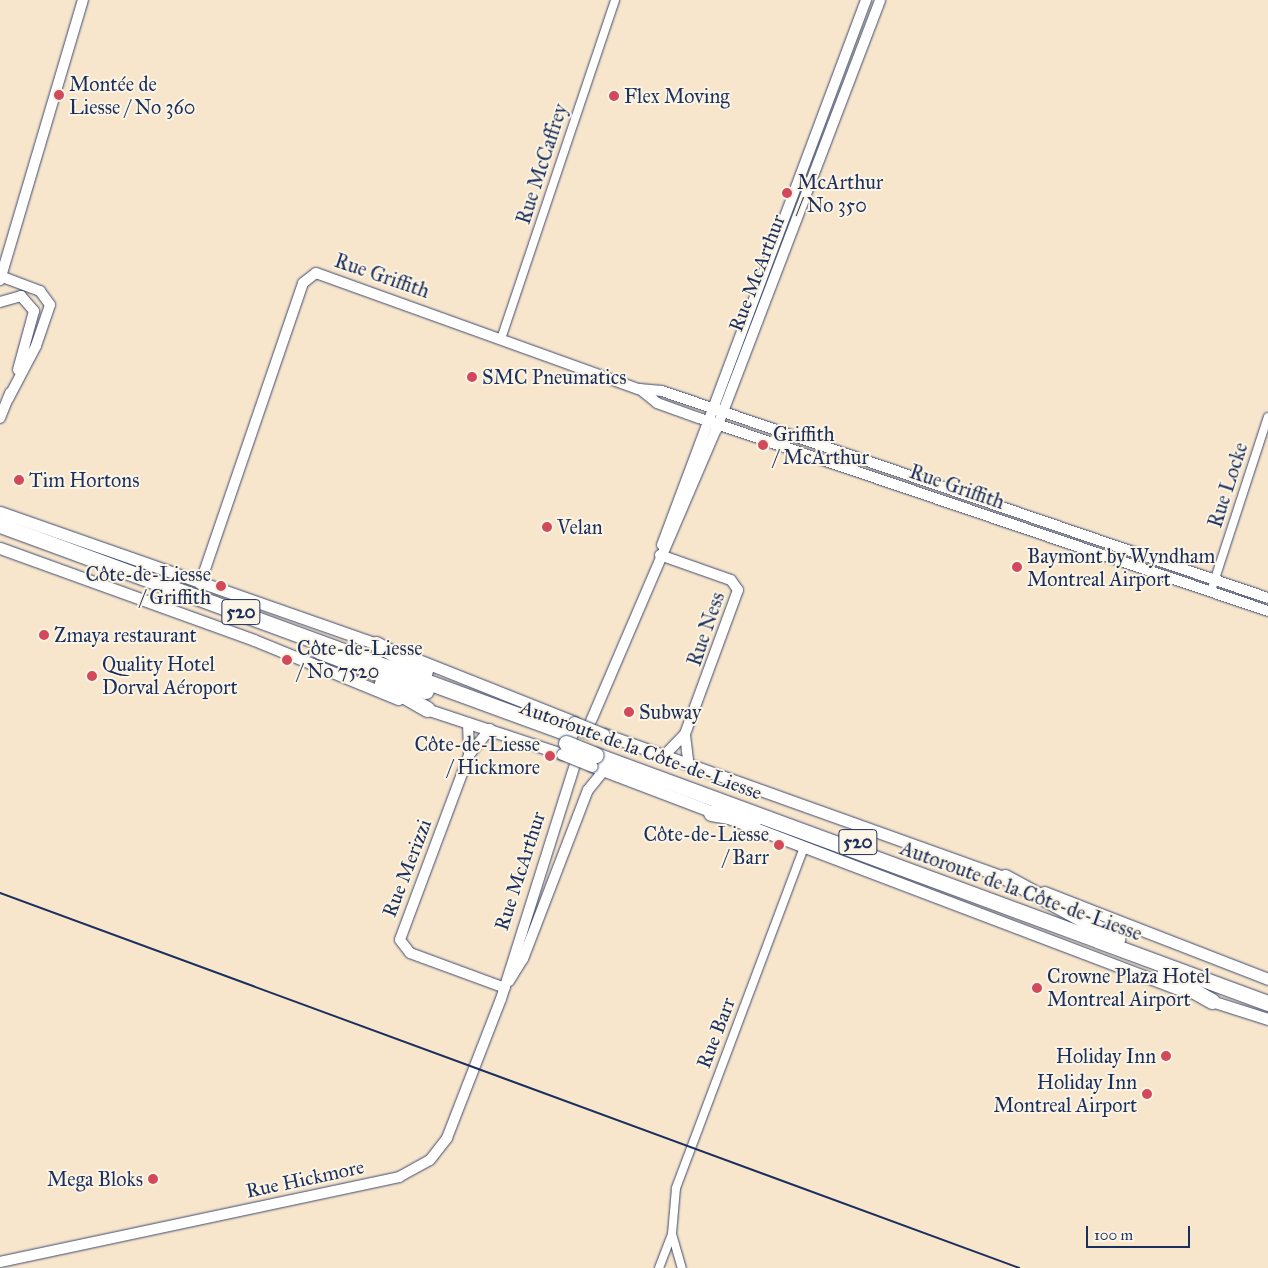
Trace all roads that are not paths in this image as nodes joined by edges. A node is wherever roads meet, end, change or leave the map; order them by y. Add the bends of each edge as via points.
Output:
1 (83, 0) edge
2 (615, 0) edge
3 (866, 0) edge
4 (880, 0) edge
5 (10, 243) junction
6 (0, 259) edge
7 (0, 277) edge
8 (0, 302) edge
9 (501, 339) junction
10 (639, 389) junction
11 (8, 399) junction
12 (710, 408) junction
13 (723, 412) junction
14 (1268, 417) edge
15 (0, 418) edge
16 (706, 420) junction
17 (718, 424) junction
18 (0, 512) edge
19 (0, 525) edge
20 (1052, 525) junction
21 (0, 536) edge
22 (1048, 536) junction
23 (1102, 542) junction
24 (0, 548) edge
25 (1098, 553) junction
26 (660, 556) junction
27 (1214, 580) junction
28 (200, 584) junction
29 (1211, 591) junction
30 (1268, 598) edge
31 (1268, 611) edge
32 (376, 644) junction
33 (320, 652) junction
34 (482, 700) junction
35 (427, 710) junction
36 (591, 721) tunnel mouth
37 (468, 722) junction
38 (490, 730) junction
39 (686, 734) junction
40 (568, 738) junction
41 (598, 750) junction
42 (469, 755) junction
43 (664, 756) junction
44 (689, 766) junction
45 (574, 767) dead end
46 (604, 770) junction
47 (710, 813) junction
48 (786, 825) junction
49 (804, 847) junction
50 (1005, 878) junction
51 (1111, 941) junction
52 (1268, 979) edge
53 (504, 988) junction
54 (1268, 992) edge
55 (1212, 1001) junction
56 (1268, 1003) edge
57 (1268, 1019) edge
58 (672, 1234) junction
59 (0, 1262) edge
60 (659, 1268) edge
61 (682, 1268) edge

1 - 5 street
2 - 9 street, Rue McCaffrey
3 - 12 street, Rue McArthur
4 - 13 street, Rue McArthur
5 - 6 street
5 - 7 street
7 - 11 street via 40,291 50,307 36,346
8 - 11 street via 20,296 30,302 35,315
9 - 10 street, Rue Griffith
9 - 28 street, Rue Griffith via 322,274 308,276
10 - 12 street, Rue Griffith via 662,391
10 - 16 street, Rue Griffith via 657,402
11 - 15 street
12 - 13 street, Rue Griffith
12 - 16 street, Rue McArthur
13 - 17 street, Rue McArthur
13 - 20 street, Rue Griffith
14 - 27 street, Rue Locke
16 - 17 street, Rue Griffith
16 - 26 street, Rue McArthur via 666,526
17 - 22 street, Rue Griffith
17 - 26 street, Rue McArthur
18 - 28 main road
19 - 34 highway, Autoroute de la Côte-de-Liesse / 520
20 - 22 street
20 - 23 street, Rue Griffith
21 - 33 highway, Autoroute de la Côte-de-Liesse / 520
22 - 25 street, Rue Griffith
23 - 25 street
23 - 27 street, Rue Griffith
24 - 35 main road via 254,640
25 - 29 street, Rue Griffith
26 - 36 street, Rue McArthur
26 - 39 street, Rue Ness via 731,580 738,590
27 - 29 street, Rue Locke
27 - 30 street, Rue Griffith
28 - 32 main road
29 - 31 street, Rue Griffith
32 - 34 highway
32 - 40 main road
33 - 35 highway
33 - 40 highway, Autoroute de la Côte-de-Liesse / 520
34 - 40 highway, Autoroute de la Côte-de-Liesse / 520
35 - 37 main road
37 - 38 main road
37 - 42 street, Rue Merizzi
38 - 40 main road
38 - 42 street, Rue Merizzi
39 - 43 street, Rue Ness
39 - 44 street, Rue Ness
40 - 41 highway, Autoroute de la Côte-de-Liesse / 520
40 - 41 main road, bridge
41 - 43 main road
41 - 46 main road
41 - 48 highway, Autoroute de la Côte-de-Liesse / 520
41 - 51 highway, Autoroute de la Côte-de-Liesse / 520
42 - 53 street, Rue Merizzi via 401,942 410,952
43 - 44 main road
44 - 50 main road
45 - 53 street, Rue McArthur via 512,953
46 - 47 main road
46 - 53 street via 588,790 523,958
47 - 48 highway
47 - 49 main road
48 - 51 highway, Autoroute de la Côte-de-Liesse / 520
49 - 55 main road
49 - 58 street, Rue Barr via 676,1188
50 - 51 highway
50 - 52 main road
51 - 54 highway, Autoroute de la Côte-de-Liesse / 520
51 - 55 highway
51 - 56 highway, Autoroute de la Côte-de-Liesse / 520
53 - 59 street, Rue Hickmore via 447,1138 419,1168 399,1177
55 - 57 main road
58 - 60 street, Rue Barr
58 - 61 street, Rue Barr

